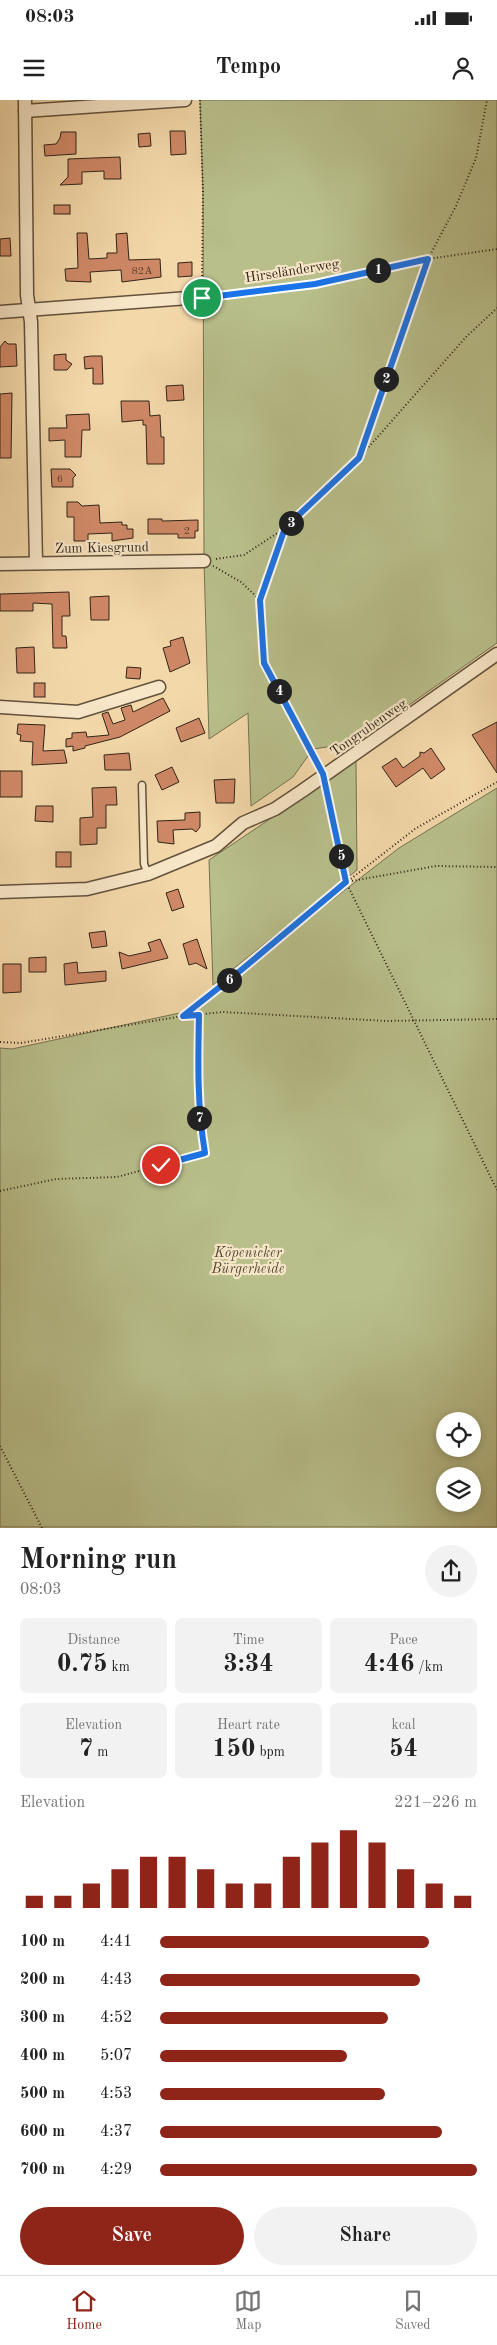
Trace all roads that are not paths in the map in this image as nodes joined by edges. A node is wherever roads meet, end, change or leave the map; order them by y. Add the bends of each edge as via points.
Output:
1 (185, 100) edge
2 (25, 105) edge
3 (202, 298) road end
4 (29, 310) junction
5 (0, 312) edge
6 (204, 561) road end
7 (36, 563) junction
8 (0, 564) edge
9 (497, 654) edge
10 (159, 687) dead end
11 (0, 706) edge
12 (142, 784) dead end
13 (148, 874) junction
14 (0, 892) edge

1 - 2 street
2 - 4 street
3 - 4 street
4 - 5 street
4 - 7 street
6 - 7 street, Zum Kiesgrund
7 - 8 street, Zum Kiesgrund
9 - 13 street, Tongrubenweg via 275,809 243,823 216,846
10 - 11 street via 78,712
12 - 13 lane via 141,833
13 - 14 street, Tongrubenweg via 87,889

